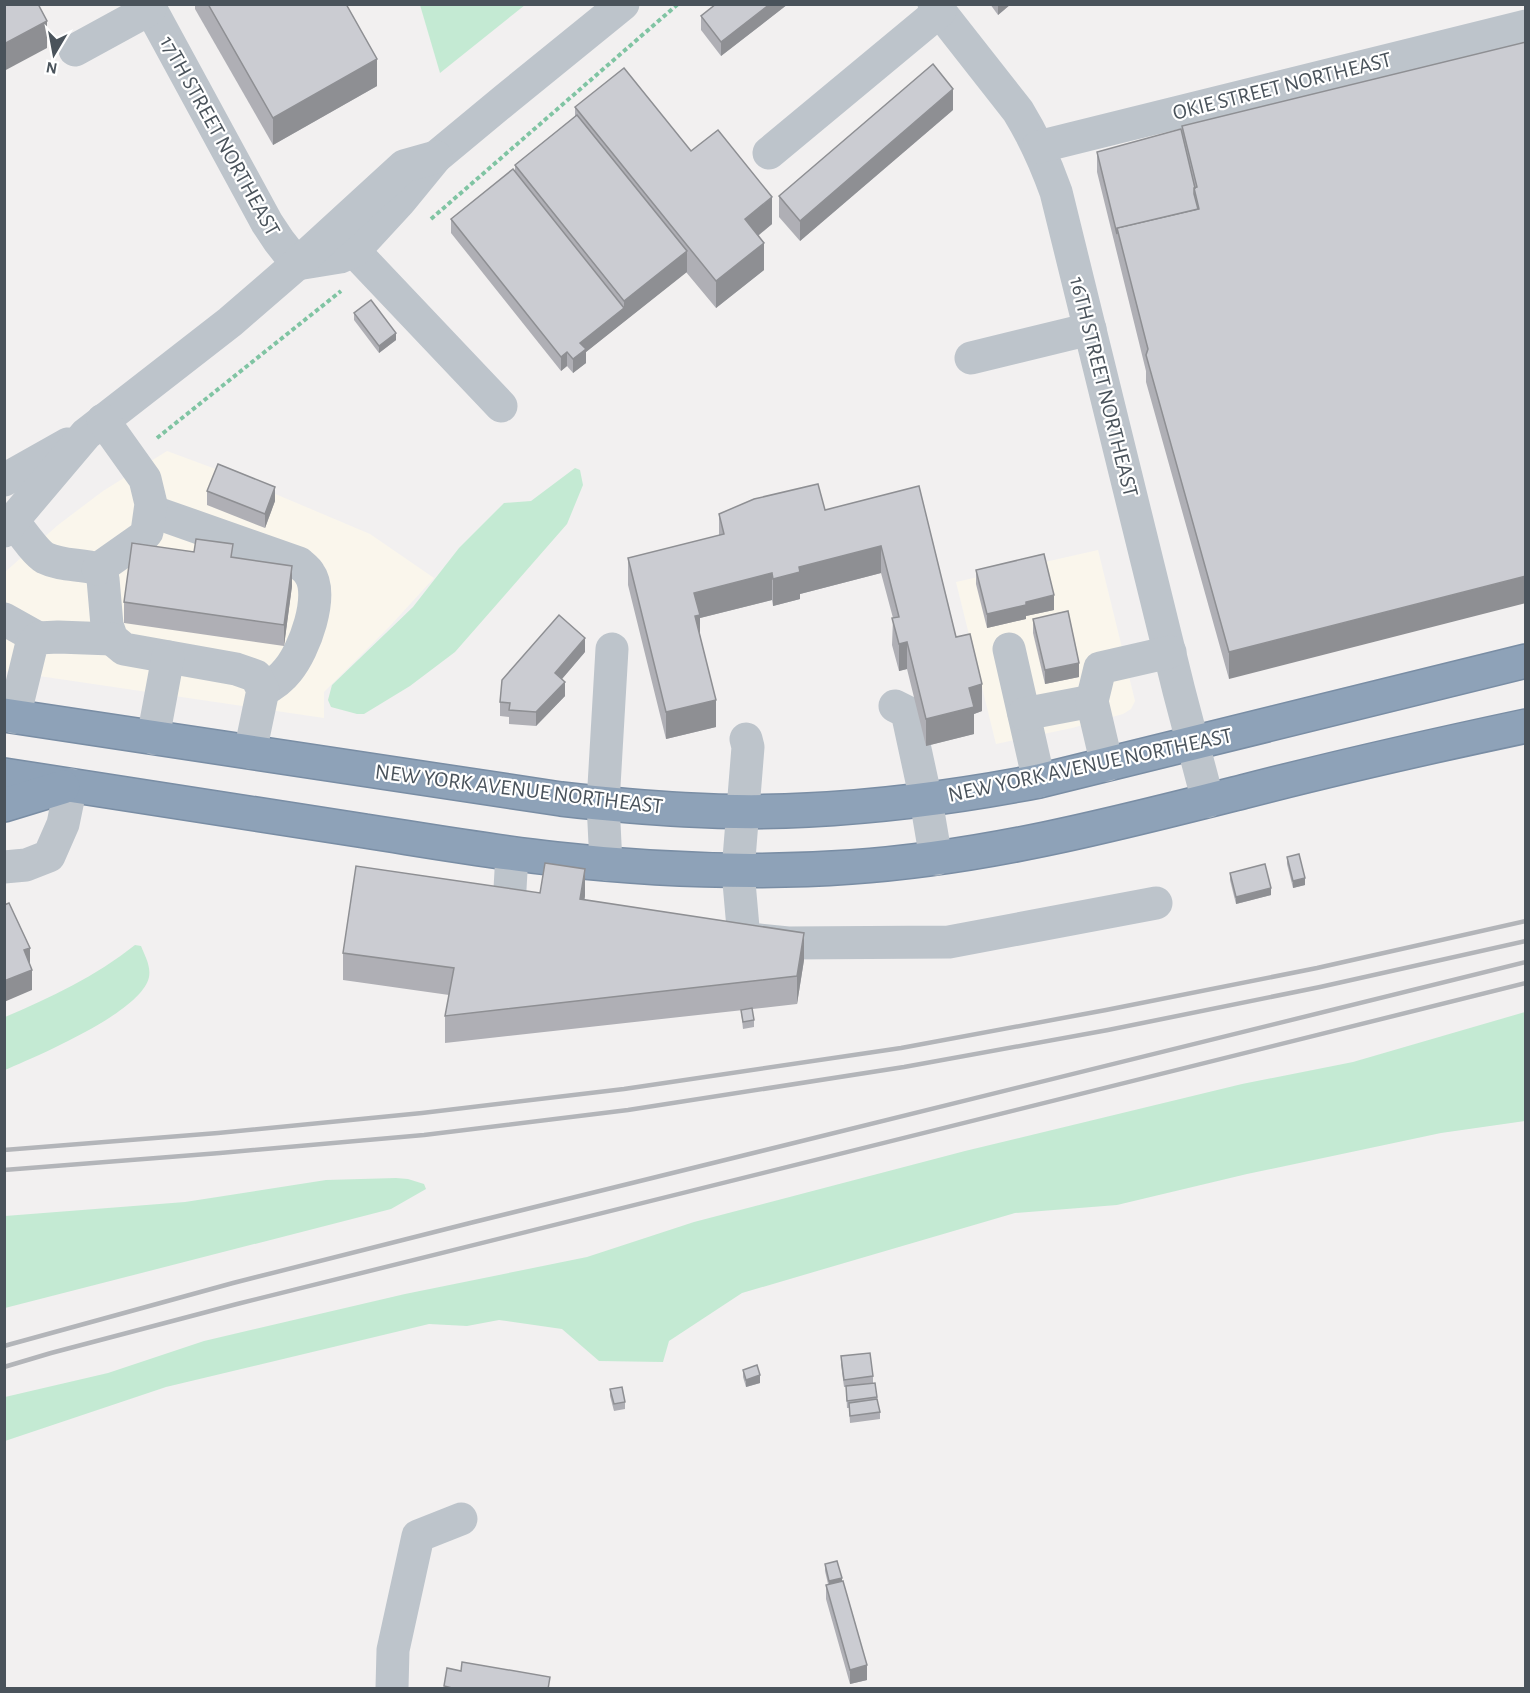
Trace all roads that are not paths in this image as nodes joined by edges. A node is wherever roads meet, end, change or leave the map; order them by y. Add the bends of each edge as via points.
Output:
1 (623, 4) edge
2 (149, 7) edge
3 (937, 8) edge
4 (1526, 26) edge
5 (75, 50) dead end
6 (1038, 147) junction
7 (769, 153) dead end
8 (436, 157) junction
9 (354, 251) junction
10 (297, 264) junction
11 (1090, 329) junction
12 (971, 358) dead end
13 (501, 406) dead end
14 (94, 427) junction
15 (4, 480) edge
16 (150, 511) junction
17 (9, 526) edge
18 (98, 569) junction
19 (4, 619) edge
20 (38, 638) junction
21 (111, 639) junction
22 (612, 649) dead end
23 (1009, 649) dead end
24 (1170, 652) junction
25 (168, 657) junction
26 (1526, 661) edge
27 (263, 690) junction
28 (1092, 701) junction
29 (895, 706) dead end
30 (1024, 714) junction
31 (9, 716) edge
32 (1526, 726) edge
33 (153, 738) junction
34 (746, 739) dead end
35 (1193, 744) junction
36 (250, 752) junction
37 (1107, 765) junction
38 (4, 775) edge
39 (1039, 781) junction
40 (72, 785) junction
41 (926, 800) junction
42 (1208, 801) junction
43 (603, 803) junction
44 (4, 805) edge
45 (743, 811) junction
46 (512, 854) junction
47 (936, 859) junction
48 (606, 864) junction
49 (4, 867) edge
50 (738, 872) junction
51 (1156, 903) dead end
52 (541, 911) edge
53 (712, 936) edge
54 (744, 939) junction
55 (460, 1520) dead end
56 (392, 1689) edge

1 - 8 street
2 - 5 street
2 - 10 street, 17TH STREET NORTHEAST via 267,223
3 - 6 street, 16TH STREET NORTHEAST via 1018,111
3 - 7 street
4 - 6 street, OKIE STREET NORTHEAST
6 - 11 street, 16TH STREET NORTHEAST via 1056,192
8 - 9 street
8 - 10 street via 404,166
9 - 10 street
9 - 13 street
10 - 14 street via 230,322
11 - 12 street
11 - 24 street, 16TH STREET NORTHEAST
14 - 15 street
14 - 16 street via 144,478
14 - 17 street
16 - 18 street via 147,532 142,538
16 - 27 street via 299,563 310,574 315,590 305,641 290,668
17 - 18 street via 44,557
18 - 21 street via 103,579
19 - 20 street
20 - 21 street
20 - 31 street via 30,647
21 - 25 street via 124,649
22 - 43 street
23 - 30 street
24 - 28 street via 1100,668
24 - 35 street, 16TH STREET NORTHEAST
25 - 27 street via 246,672 256,676
25 - 33 street
26 - 35 highway, NEW YORK AVENUE NORTHEAST
27 - 36 street
28 - 30 street
28 - 37 street
29 - 41 street via 907,712
30 - 39 street
31 - 33 highway, NEW YORK AVENUE NORTHEAST
32 - 42 highway
33 - 36 highway, NEW YORK AVENUE NORTHEAST
34 - 45 street
35 - 37 highway, NEW YORK AVENUE NORTHEAST
35 - 42 street, 16TH STREET NORTHEAST
36 - 43 highway, NEW YORK AVENUE NORTHEAST
37 - 39 highway, NEW YORK AVENUE NORTHEAST
38 - 40 highway
39 - 41 highway, NEW YORK AVENUE NORTHEAST
40 - 44 highway
40 - 46 highway
40 - 49 street via 63,824 49,856 26,865
41 - 45 highway, NEW YORK AVENUE NORTHEAST
41 - 47 street
42 - 47 highway via 1022,845
43 - 45 highway, NEW YORK AVENUE NORTHEAST
43 - 48 street
45 - 50 street
46 - 48 highway
46 - 52 street via 497,905
47 - 50 highway
48 - 50 highway
50 - 54 street
51 - 54 street via 950,942 788,943
53 - 54 street
55 - 56 street via 418,1536 393,1650

